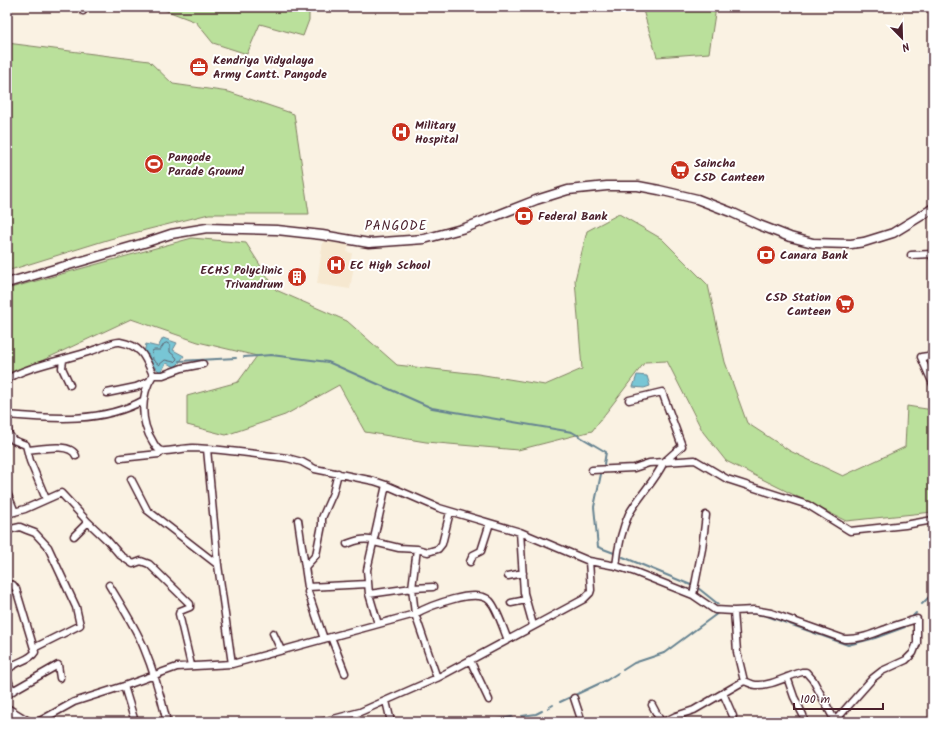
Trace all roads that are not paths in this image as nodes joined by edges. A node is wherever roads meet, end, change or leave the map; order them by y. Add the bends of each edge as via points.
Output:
1 (933, 208) edge
2 (911, 255) dead end
3 (933, 258) edge
4 (7, 283) edge
5 (928, 356) dead end
6 (63, 360) junction
7 (204, 364) dead end
8 (153, 375) junction
9 (7, 380) edge
10 (148, 382) junction
11 (933, 384) edge
12 (70, 385) dead end
13 (108, 393) dead end
14 (144, 400) junction
15 (629, 400) dead end
16 (7, 414) edge
17 (8, 433) edge
18 (28, 450) junction
19 (207, 450) junction
20 (162, 451) junction
21 (76, 456) dead end
22 (122, 458) dead end
23 (664, 462) junction
24 (592, 470) dead end
25 (338, 473) junction
26 (131, 479) dead end
27 (386, 485) junction
28 (7, 493) edge
29 (46, 499) junction
30 (15, 512) junction
31 (450, 512) junction
32 (7, 514) edge
33 (706, 515) dead end
34 (298, 520) dead end
35 (933, 520) edge
36 (88, 522) junction
37 (490, 523) junction
38 (7, 530) edge
39 (520, 532) junction
40 (74, 536) dead end
41 (375, 541) junction
42 (347, 544) dead end
43 (417, 549) junction
44 (589, 561) junction
45 (470, 562) dead end
46 (218, 565) junction
47 (616, 566) junction
48 (305, 567) junction
49 (523, 574) junction
50 (508, 576) dead end
51 (7, 584) edge
52 (368, 584) junction
53 (110, 585) dead end
54 (433, 587) dead end
55 (412, 588) junction
56 (308, 592) dead end
57 (370, 594) junction
58 (693, 595) junction
59 (526, 600) junction
60 (511, 603) dead end
61 (734, 611) junction
62 (415, 614) junction
63 (378, 624) junction
64 (533, 625) junction
65 (273, 633) dead end
66 (331, 636) junction
67 (324, 639) junction
68 (508, 640) junction
69 (34, 648) junction
70 (281, 650) junction
71 (470, 660) junction
72 (232, 664) junction
73 (191, 665) junction
74 (7, 671) edge
75 (345, 673) dead end
76 (154, 675) junction
77 (7, 677) edge
78 (787, 677) junction
79 (60, 678) dead end
80 (437, 678) junction
81 (744, 681) junction
82 (124, 686) junction
83 (14, 690) junction
84 (723, 693) junction
85 (7, 695) edge
86 (574, 698) dead end
87 (489, 700) dead end
88 (386, 701) junction
89 (652, 705) dead end
90 (7, 709) edge
91 (732, 716) dead end
92 (834, 721) edge
93 (28, 722) edge
94 (38, 722) edge
95 (136, 722) edge
96 (167, 722) edge
97 (322, 722) edge
98 (391, 722) edge
99 (582, 722) edge
100 (662, 722) edge
101 (804, 722) edge

1 - 4 main road via 893,233 881,237 851,244 818,244 790,237 697,199 638,186 607,186 568,190 465,228 424,239 369,243 277,230 207,228 171,234
2 - 3 street via 932,254
5 - 11 street via 921,357
6 - 8 street via 118,341 142,352
6 - 9 street via 22,372
6 - 12 street via 62,368
7 - 8 street via 163,375
8 - 10 street
10 - 13 street
10 - 14 street
14 - 16 street via 131,407 101,416 35,418
14 - 20 street via 143,412 148,435 156,448
15 - 23 street via 662,392 682,446
16 - 17 street
17 - 18 street via 13,440 26,445
18 - 21 street via 68,448
18 - 29 street
19 - 20 street via 191,448
19 - 25 street via 287,458
19 - 46 street
20 - 22 street via 159,454
23 - 24 street via 649,462 634,468
23 - 35 street via 695,460 727,479 808,505 850,531
23 - 47 street via 630,514 620,535
25 - 27 street
25 - 48 street via 322,518 316,555
26 - 46 street via 147,510
27 - 31 street
27 - 41 street
28 - 30 street
29 - 30 street
29 - 36 street via 61,493
30 - 32 street
31 - 37 street
31 - 43 street via 441,547 428,552
33 - 58 street
34 - 48 street
36 - 40 street
36 - 73 street via 120,556 133,564 141,561 149,564 188,601 190,606 179,614
37 - 39 street
37 - 45 street via 481,551 473,555
38 - 69 street via 20,528 35,533 48,547 76,607 80,625
39 - 44 street
39 - 49 street
41 - 42 street via 360,539
41 - 43 street via 399,548
41 - 52 street via 367,570
43 - 55 street
44 - 47 street
44 - 64 street via 590,593
46 - 72 street
47 - 58 street
48 - 52 street via 308,587
49 - 50 street
49 - 59 street
51 - 69 street via 13,585 16,589
52 - 57 street
53 - 76 street via 137,632
54 - 55 street
55 - 57 street
55 - 62 street
56 - 67 street
57 - 63 street
58 - 61 street via 715,610
59 - 60 street
59 - 64 street
61 - 81 street via 737,652
61 - 92 street via 754,610 771,613 844,639 864,638 917,619 917,643 913,654 873,678
62 - 63 street
62 - 68 street via 446,602 479,596 489,600 494,606
62 - 80 street
63 - 66 street
64 - 68 street
65 - 70 street
66 - 67 street
66 - 75 street
67 - 70 street
68 - 71 street
69 - 74 street via 34,654 12,665
70 - 72 street
71 - 80 street
71 - 87 street
72 - 73 street
73 - 76 street
76 - 82 street
76 - 96 street
77 - 83 street
78 - 81 street via 755,685
78 - 92 street via 802,672 809,674
78 - 101 street
79 - 83 street via 58,665
80 - 88 street
81 - 84 street
82 - 94 street via 74,702
82 - 95 street
83 - 85 street
84 - 91 street
84 - 100 street via 694,710
86 - 99 street
88 - 97 street via 360,712
88 - 98 street
89 - 100 street
90 - 93 main road

